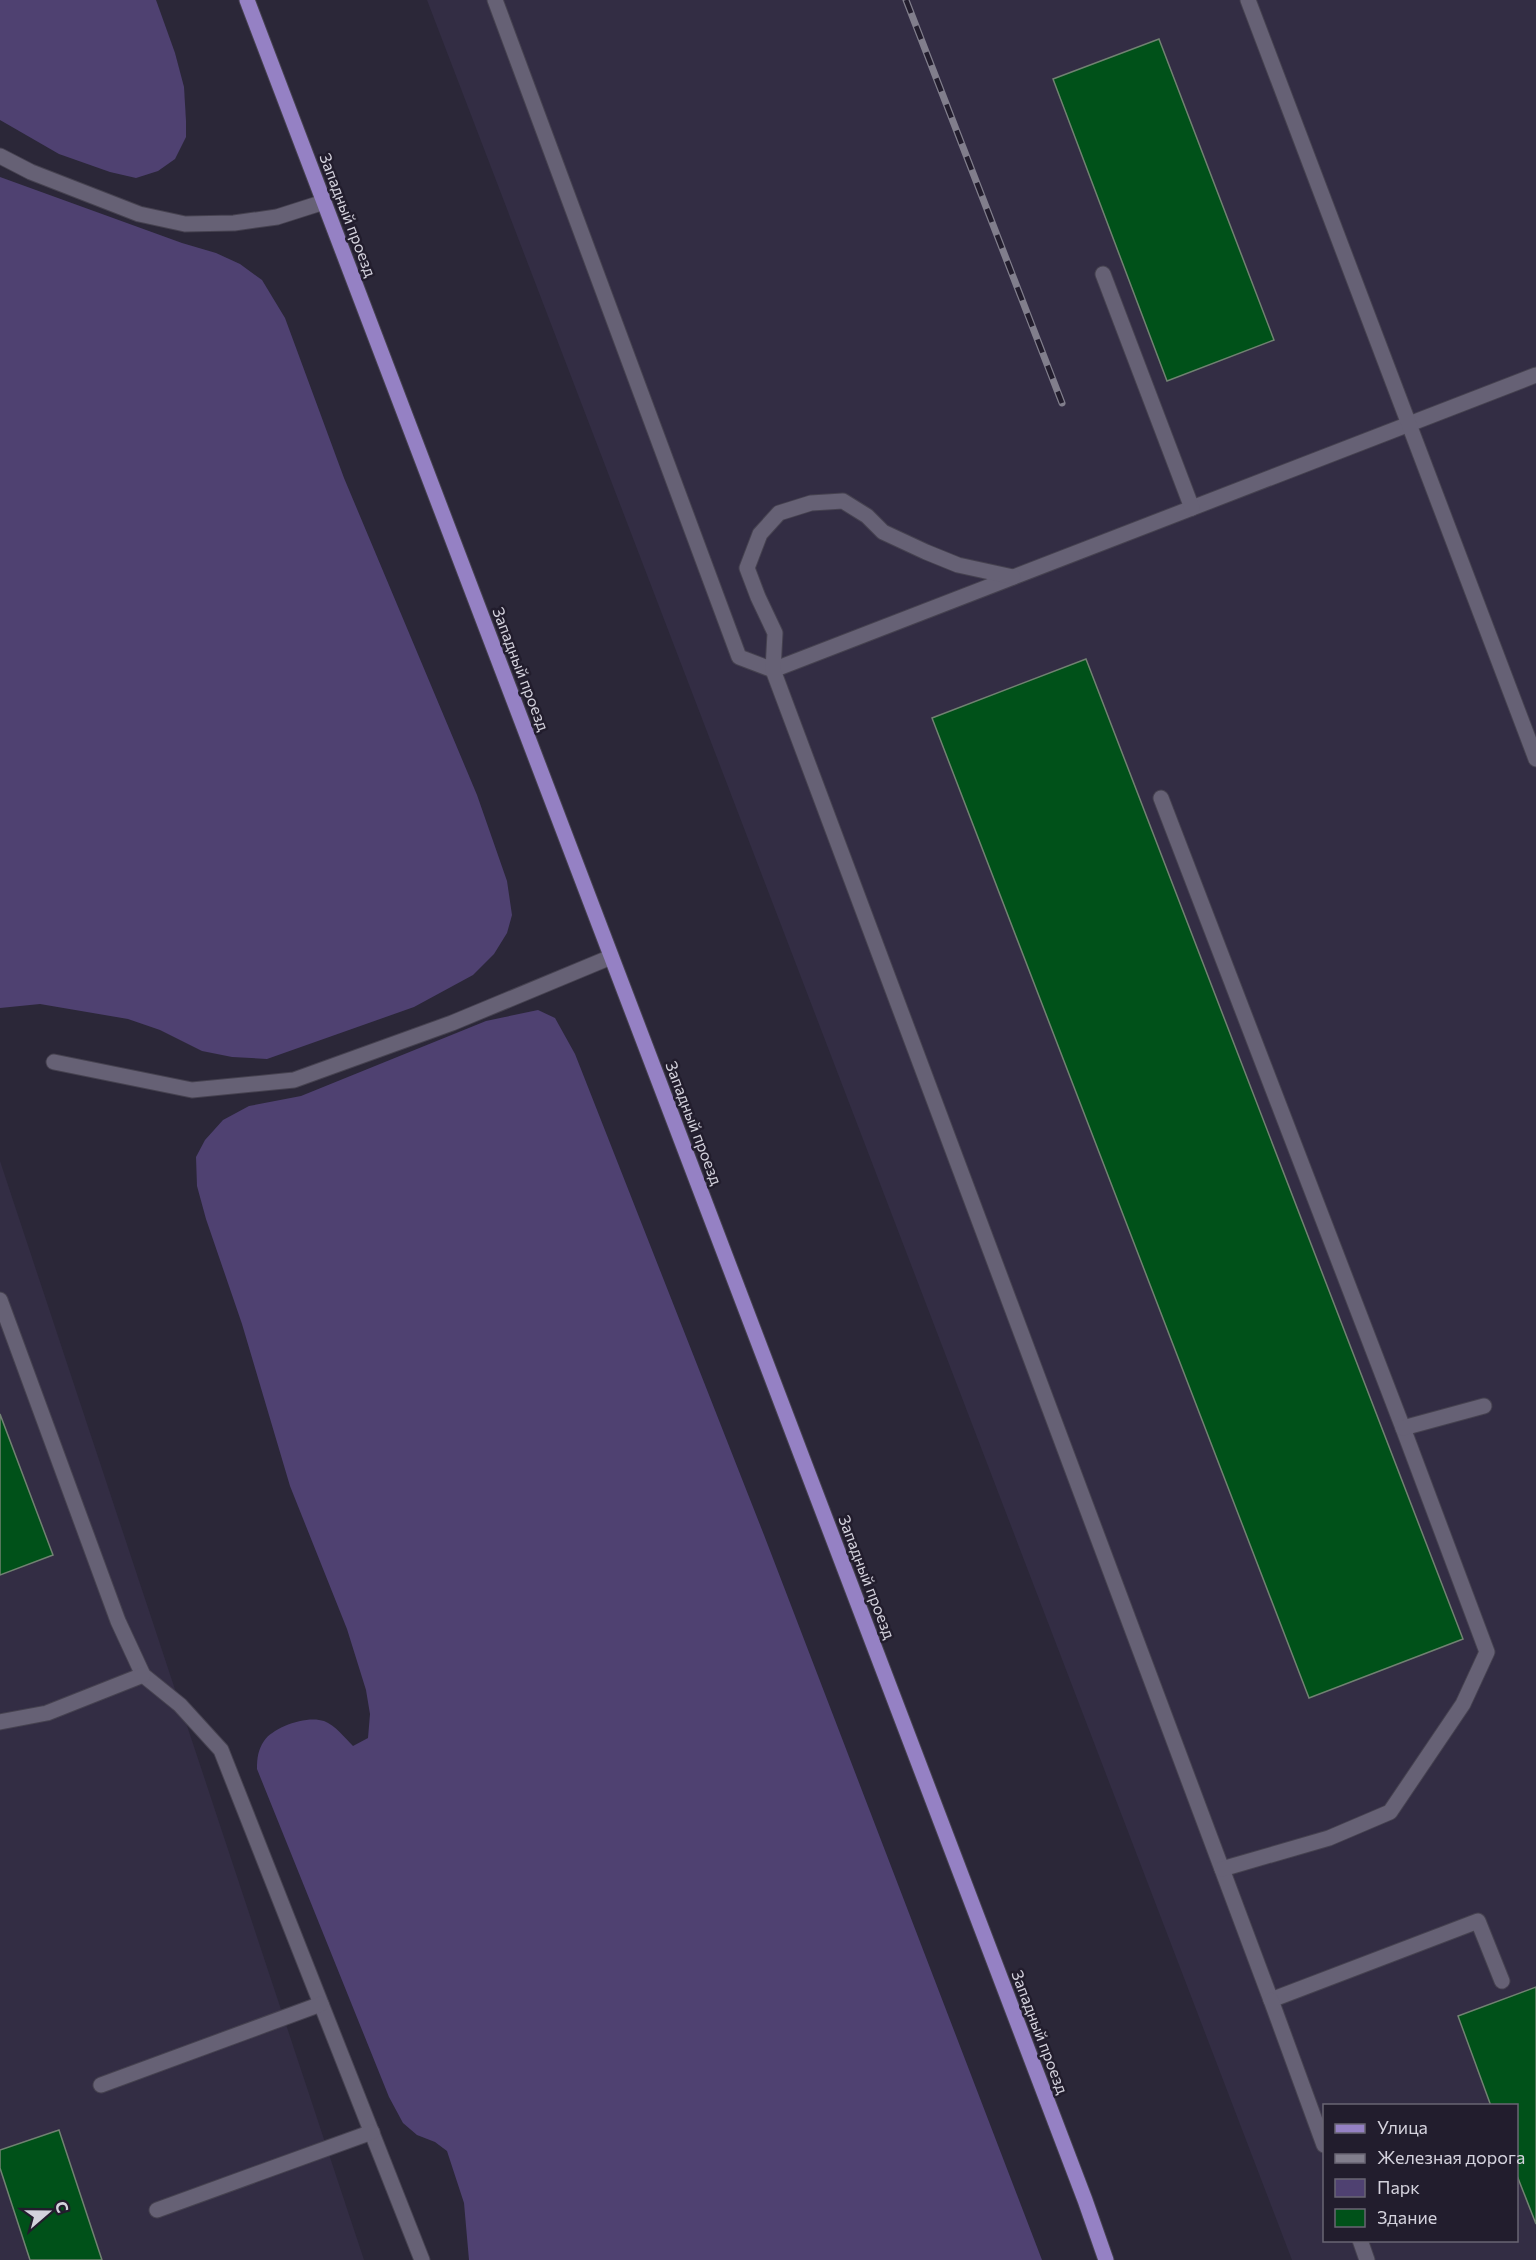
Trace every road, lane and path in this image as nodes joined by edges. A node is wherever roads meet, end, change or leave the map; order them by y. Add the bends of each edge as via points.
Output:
1 (247, 0) edge
2 (495, 0) edge
3 (1248, 0) edge
4 (0, 156) edge
5 (324, 202) junction
6 (1103, 274) dead end
7 (1536, 375) edge
8 (1408, 424) junction
9 (1192, 508) junction
10 (1013, 577) junction
11 (773, 670) junction
12 (1536, 759) edge
13 (1161, 798) dead end
14 (611, 957) junction
15 (54, 1062) dead end
16 (0, 1300) edge
17 (1484, 1406) dead end
18 (1403, 1428) junction
19 (143, 1675) junction
20 (0, 1722) edge
21 (1222, 1869) junction
22 (1502, 1981) dead end
23 (1271, 2000) junction
24 (321, 2004) junction
25 (101, 2085) dead end
26 (372, 2132) junction
27 (1323, 2142) edge
28 (157, 2210) dead end
29 (1360, 2242) edge
30 (422, 2260) edge
31 (1106, 2260) edge
32 (1367, 2260) edge

1 - 5 main road, Западный проезд
2 - 11 lane via 739,657
3 - 8 lane
4 - 5 lane via 139,214 185,224 277,218
5 - 14 main road, Западный проезд
6 - 9 lane
7 - 8 lane
8 - 9 lane
8 - 12 lane
9 - 10 lane
10 - 11 lane
10 - 11 lane via 958,565 926,552 883,532 843,501 811,503 779,513 760,534 747,568 775,633
11 - 21 lane
13 - 18 lane
14 - 15 lane via 452,1023 294,1080 192,1090
14 - 31 main road, Западный проезд
16 - 19 lane via 118,1621
17 - 18 lane
18 - 21 lane via 1487,1652 1463,1704 1390,1812 1329,1838
19 - 20 lane via 47,1713
19 - 24 lane via 180,1705 221,1750
21 - 23 lane
22 - 23 lane via 1478,1921
23 - 27 lane
24 - 25 lane
24 - 26 lane
26 - 28 lane
26 - 30 lane
29 - 32 lane

